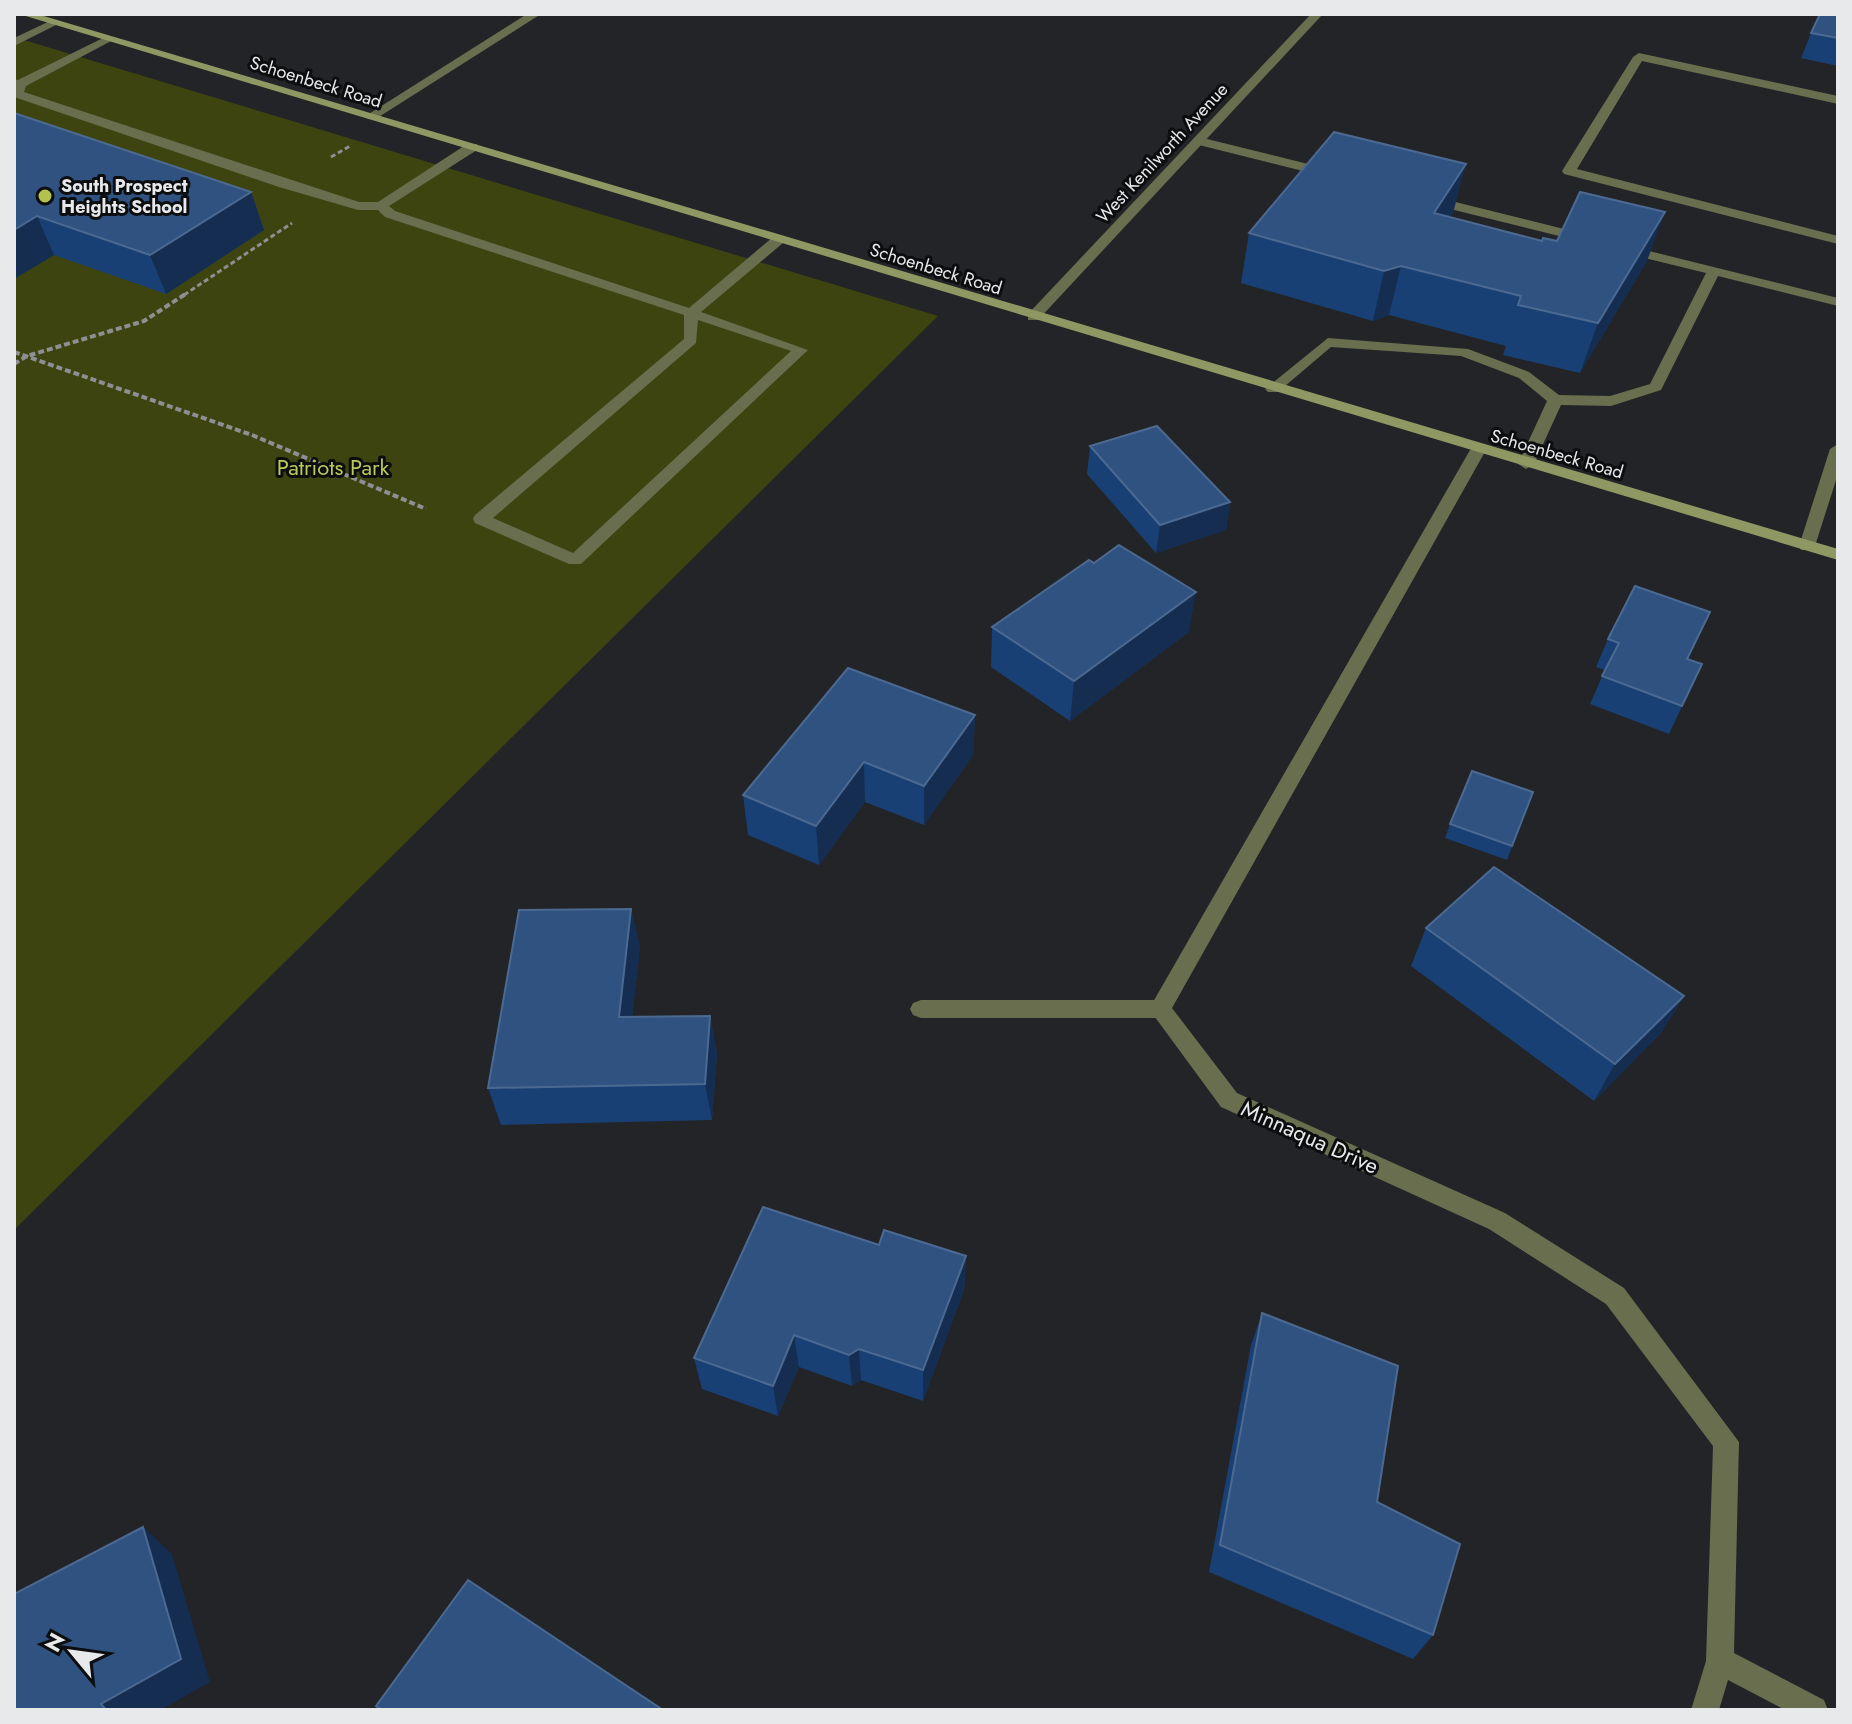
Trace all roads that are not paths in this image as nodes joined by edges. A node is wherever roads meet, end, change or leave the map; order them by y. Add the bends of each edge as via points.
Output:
1 (25, 14) edge
2 (535, 14) edge
3 (1317, 14) edge
4 (54, 23) junction
5 (109, 39) junction
6 (14, 42) edge
7 (17, 84) edge
8 (1838, 100) edge
9 (370, 117) junction
10 (1199, 141) junction
11 (472, 147) junction
12 (1350, 179) edge
13 (1411, 195) edge
14 (381, 206) junction
15 (778, 240) junction
16 (1838, 240) edge
17 (1714, 271) junction
18 (1838, 302) edge
19 (691, 313) junction
20 (1033, 317) junction
21 (1273, 389) junction
22 (1555, 400) junction
23 (1838, 449) edge
24 (1478, 450) junction
25 (1526, 464) junction
26 (1807, 546) junction
27 (1838, 555) edge
28 (921, 1009) dead end
29 (1160, 1009) junction
30 (1720, 1661) junction
31 (1705, 1710) edge
32 (1814, 1710) edge

1 - 4 main road, Schoenbeck Road
2 - 9 street
3 - 10 street, West Kenilworth Avenue
4 - 5 main road, Schoenbeck Road
4 - 6 street
5 - 7 street
5 - 9 main road, Schoenbeck Road
7 - 14 street via 18,94 284,184 358,206
8 - 16 street via 1639,57 1569,171
9 - 11 main road, Schoenbeck Road
10 - 12 street
10 - 20 street, West Kenilworth Avenue
11 - 14 street
11 - 15 main road, Schoenbeck Road
13 - 17 street
14 - 19 street via 390,214
15 - 19 street
15 - 20 main road, Schoenbeck Road
17 - 18 street
17 - 22 street via 1656,387 1611,401
19 - 19 street via 691,340 481,519 575,560 801,350
20 - 21 main road, Schoenbeck Road
21 - 22 street via 1328,342 1463,352 1524,375
21 - 24 main road, Schoenbeck Road
22 - 25 street
23 - 26 street
24 - 25 main road, Schoenbeck Road
24 - 29 street
25 - 26 main road, Schoenbeck Road
26 - 27 main road, Schoenbeck Road
28 - 29 street
29 - 30 street, Minnaqua Drive via 1229,1100 1497,1221 1615,1296 1726,1442
30 - 31 street, Minnaqua Drive
30 - 32 street

